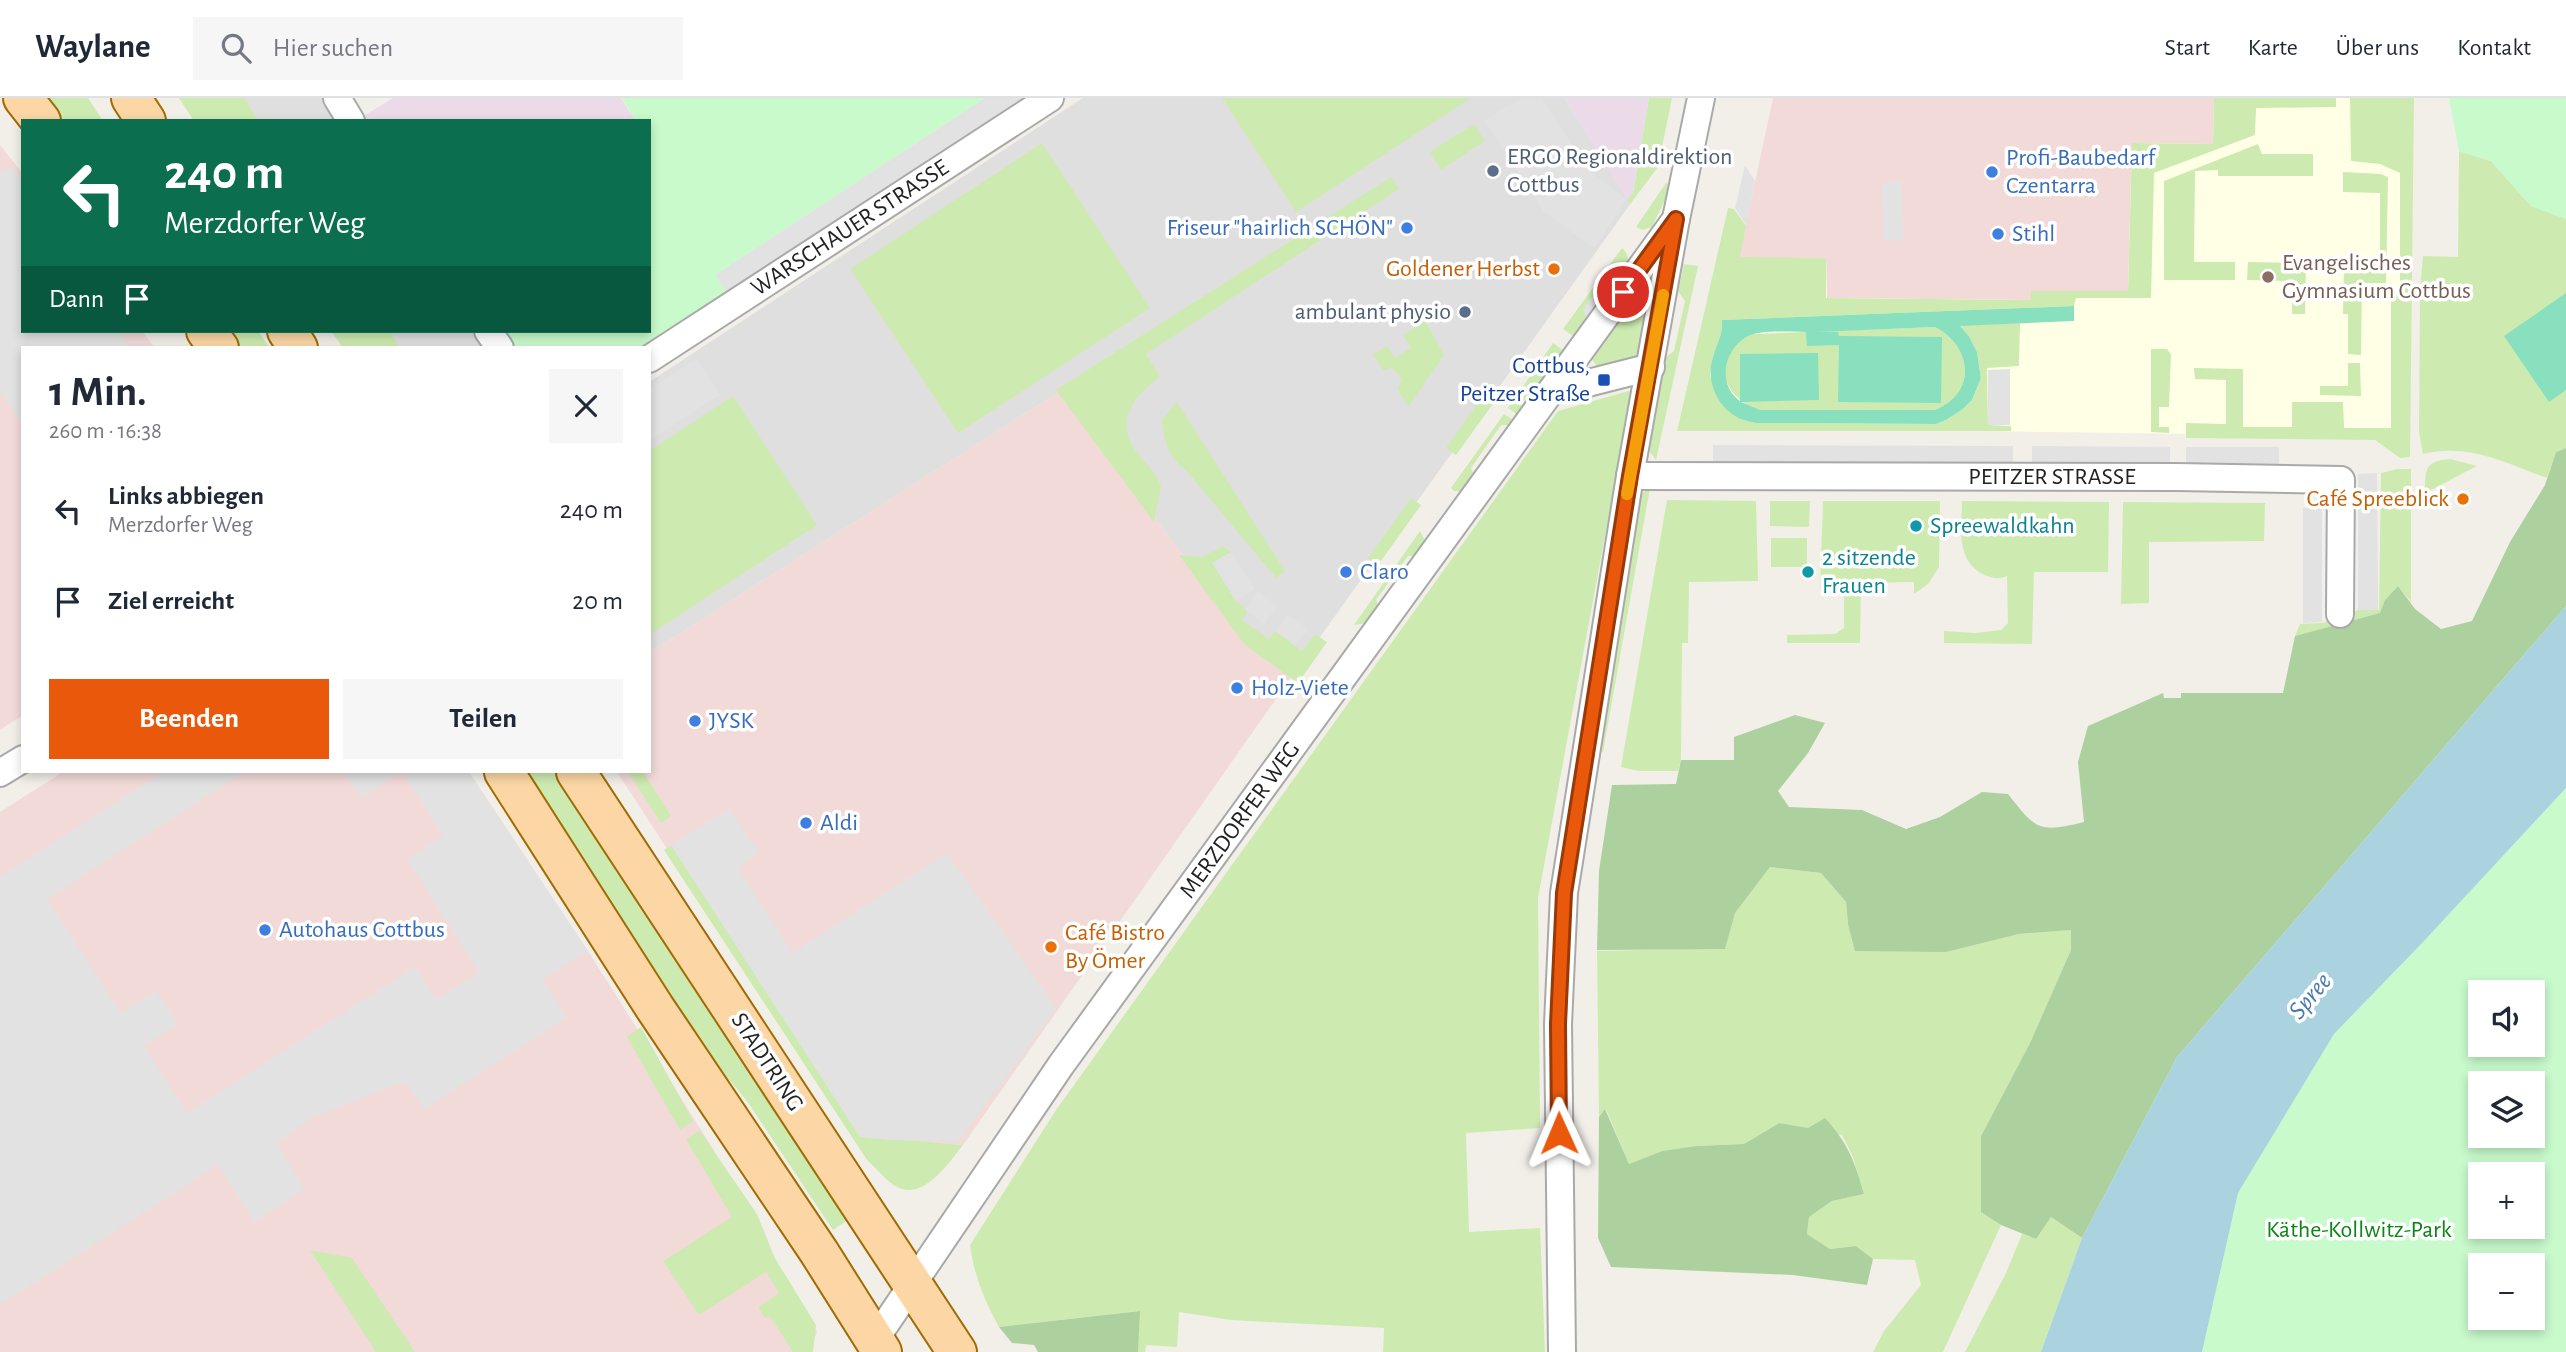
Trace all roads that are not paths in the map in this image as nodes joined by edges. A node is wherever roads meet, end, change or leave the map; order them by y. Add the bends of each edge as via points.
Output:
1 (23, 98) edge
2 (131, 98) edge
3 (337, 98) edge
4 (1050, 98) edge
5 (1700, 98) edge
6 (39, 119) edge
7 (145, 119) edge
8 (350, 119) edge
9 (1676, 219) junction
10 (651, 358) edge
11 (1651, 367) junction
12 (1564, 373) junction
13 (1630, 476) junction
14 (2340, 614) dead end
15 (21, 759) edge
16 (0, 773) edge
17 (505, 773) edge
18 (577, 773) edge
19 (913, 1283) junction
20 (878, 1346) edge
21 (957, 1352) edge
22 (1562, 1352) edge

1 - 6 main road
2 - 7 main road
3 - 8 street
4 - 10 street, WARSCHAUER STRASSE
5 - 9 street
9 - 11 street
9 - 12 street, MERZDORFER WEG
11 - 12 street via 1584,384
11 - 13 street
12 - 19 street, MERZDORFER WEG via 1069,1054
13 - 14 street, PEITZER STRASSE via 2341,480
13 - 22 street via 1560,936
15 - 16 street
17 - 20 main road
18 - 19 main road, STADTRING
19 - 20 street, MERZDORFER WEG
19 - 21 main road, STADTRING

